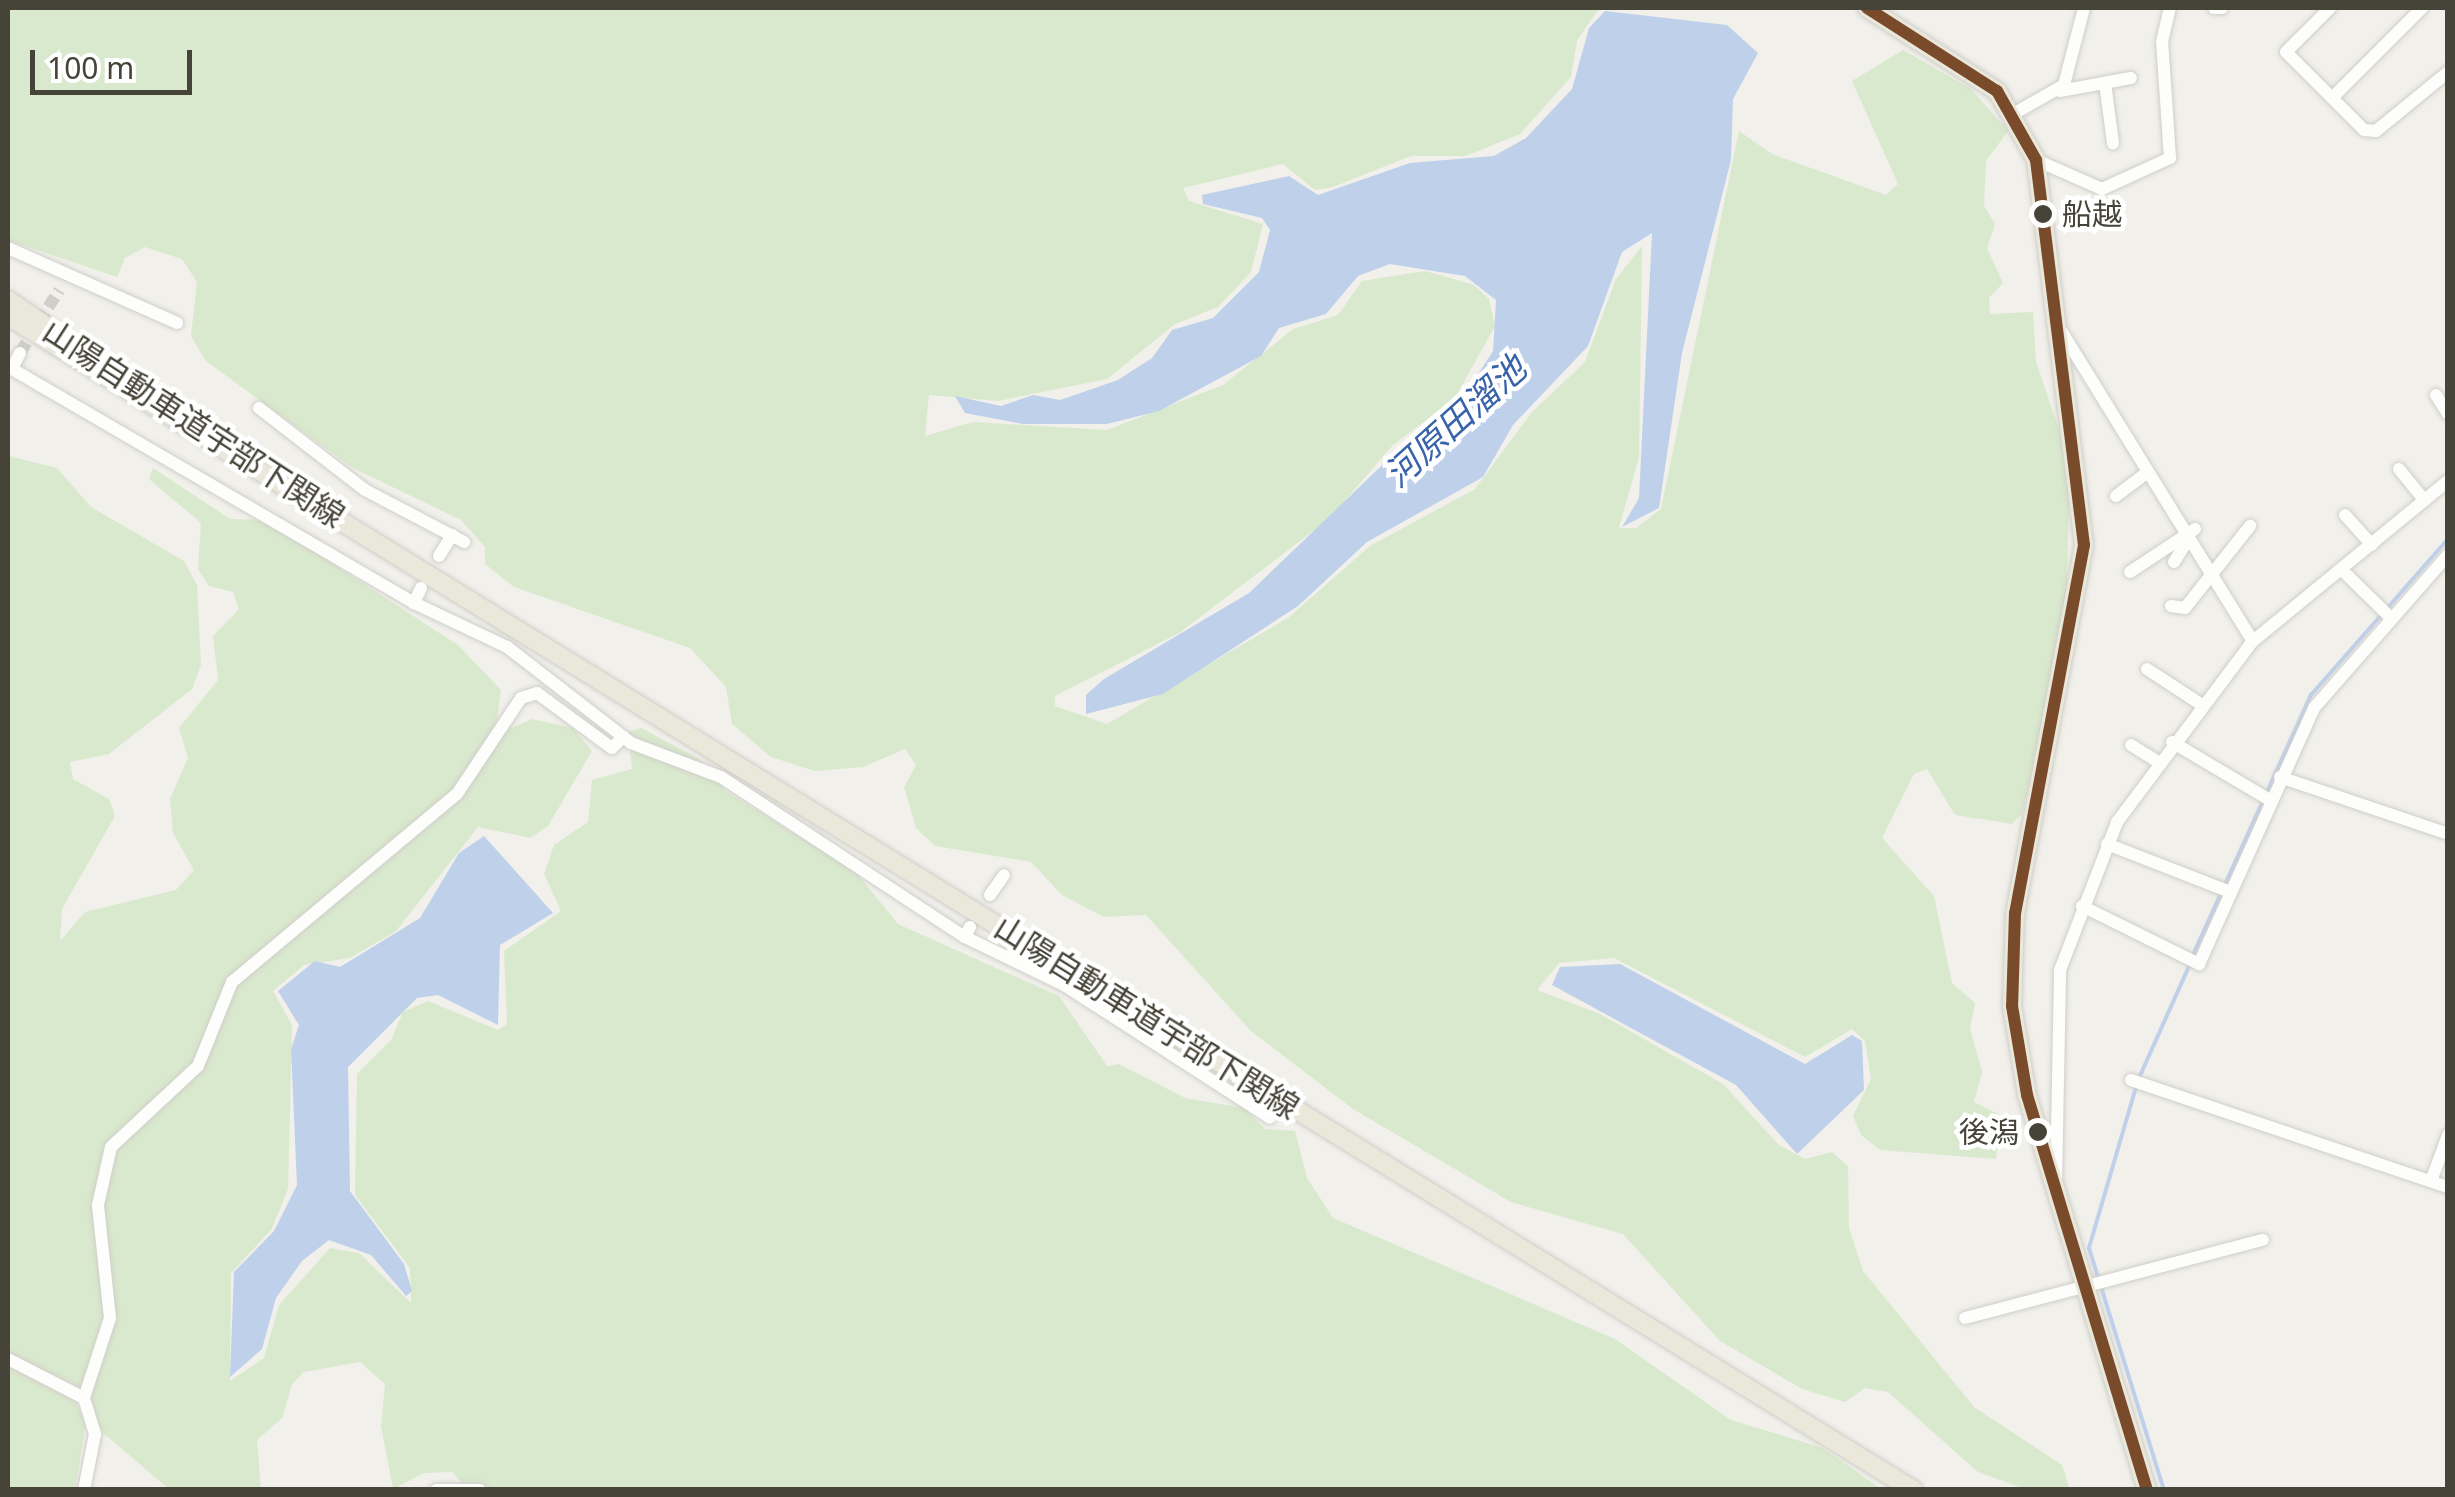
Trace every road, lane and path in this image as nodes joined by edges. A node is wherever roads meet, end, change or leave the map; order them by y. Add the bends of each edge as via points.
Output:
1 (1866, 8) edge
2 (2084, 8) edge
3 (2170, 8) edge
4 (2330, 8) edge
5 (2422, 8) edge
6 (2448, 72) edge
7 (2131, 78) dead end
8 (2105, 83) junction
9 (2060, 91) junction
10 (2332, 98) junction
11 (2015, 114) junction
12 (2113, 144) dead end
13 (2036, 160) junction
14 (8, 248) edge
15 (66, 274) junction
16 (59, 290) tunnel mouth
17 (8, 300) edge
18 (8, 316) edge
19 (2055, 321) junction
20 (177, 323) dead end
21 (20, 353) tunnel mouth
22 (10, 368) edge
23 (2436, 395) dead end
24 (259, 408) dead end
25 (2448, 414) edge
26 (2398, 468) dead end
27 (2146, 473) junction
28 (2448, 481) edge
29 (2116, 496) dead end
30 (2424, 500) junction
31 (2345, 515) dead end
32 (2250, 526) dead end
33 (2190, 535) junction
34 (2372, 544) junction
35 (380, 546) junction
36 (2448, 554) edge
37 (439, 556) dead end
38 (2174, 562) dead end
39 (2343, 571) junction
40 (2130, 572) dead end
41 (2211, 574) junction
42 (420, 588) dead end
43 (414, 603) junction
44 (2171, 606) dead end
45 (2390, 617) junction
46 (2253, 641) junction
47 (2147, 669) dead end
48 (2202, 705) junction
49 (623, 737) junction
50 (2172, 742) junction
51 (2131, 745) dead end
52 (2157, 761) junction
53 (2280, 777) junction
54 (2268, 800) junction
55 (2448, 834) edge
56 (2107, 844) junction
57 (1004, 874) dead end
58 (2230, 892) junction
59 (990, 896) dead end
60 (2082, 906) junction
61 (2131, 1080) dead end
62 (1270, 1118) dead end
63 (2448, 1135) edge
64 (2431, 1181) junction
65 (2056, 1186) junction
66 (2448, 1187) edge
67 (2263, 1240) dead end
68 (2085, 1287) junction
69 (1965, 1318) dead end
70 (8, 1359) edge
71 (84, 1398) junction
72 (84, 1490) edge
73 (436, 1490) edge
74 (480, 1490) edge
75 (1913, 1490) edge
76 (2146, 1490) edge

1 - 11 highway via 1975,71
2 - 9 street
3 - 13 street via 2162,42 2170,158 2102,189
4 - 10 street via 2286,52
5 - 10 street
6 - 10 street via 2376,131
7 - 8 street
8 - 9 street
8 - 12 street
9 - 11 street
11 - 13 highway
13 - 19 highway
14 - 15 street
15 - 16 street
15 - 20 street
17 - 35 highway, 山陽自動車道宇部下関線
18 - 35 highway, 山陽自動車道宇部下関線
19 - 27 street
19 - 65 highway via 2078,439 2084,545 2025,848 2010,979 2020,1063
21 - 22 street
22 - 43 street
23 - 25 street
24 - 37 street via 365,490 458,539
26 - 30 street
27 - 29 street
27 - 33 street
28 - 30 street
30 - 34 street
31 - 34 street
32 - 41 street
33 - 38 street
33 - 40 street
33 - 41 street
34 - 39 street
35 - 75 highway, 山陽自動車道宇部下関線
36 - 45 street
39 - 45 street
39 - 46 street
41 - 44 street via 2185,608
41 - 46 street
42 - 43 street
43 - 49 street via 507,647
45 - 53 street via 2334,679
46 - 48 street
47 - 48 street
48 - 50 street
49 - 62 street via 721,777
49 - 71 street via 612,748 537,692 521,698 457,794 232,982 198,1066 111,1147 98,1205 110,1318
50 - 52 street
50 - 54 street
51 - 52 street
52 - 56 street
53 - 54 street
53 - 55 street
54 - 58 street
56 - 58 street
56 - 60 street
57 - 59 street
58 - 60 street via 2200,964
60 - 65 street via 2060,970
61 - 64 street
63 - 64 street
64 - 66 street
65 - 68 highway
67 - 68 street
68 - 69 street
68 - 76 highway
70 - 71 street
71 - 72 street via 95,1434
73 - 74 street

